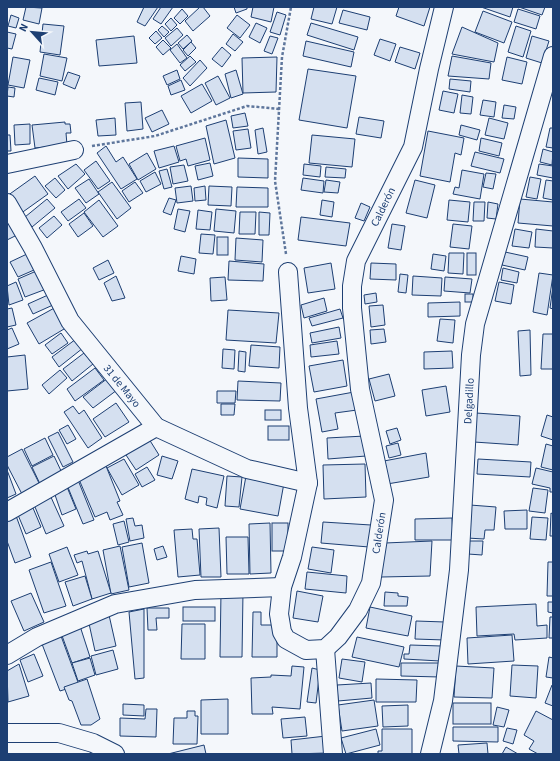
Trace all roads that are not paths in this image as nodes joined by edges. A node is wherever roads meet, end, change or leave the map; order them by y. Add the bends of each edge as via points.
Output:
1 (444, 7) edge
2 (553, 56) edge
3 (74, 150) road end
4 (7, 164) edge
5 (7, 203) edge
6 (288, 272) road end
7 (156, 427) junction
8 (308, 483) junction
9 (7, 512) edge
10 (282, 587) junction
11 (325, 649) junction
12 (7, 655) edge
13 (7, 733) edge
14 (115, 754) edge
15 (332, 754) edge
16 (430, 754) edge

1 - 11 street, Calderón via 413,148 356,261 352,308 360,389 384,500 371,583 358,610 338,637
2 - 16 street, Delgadillo via 475,324 459,570 443,702
3 - 4 street
5 - 7 street, 31 de Mayo via 70,321
6 - 8 street via 298,408
7 - 8 street, 31 de Mayo via 247,469
7 - 9 street
8 - 10 street via 292,557
10 - 11 street via 279,614 286,639 306,650
10 - 12 street via 195,590 115,604 37,637
11 - 15 street
13 - 14 street via 59,733 93,743

